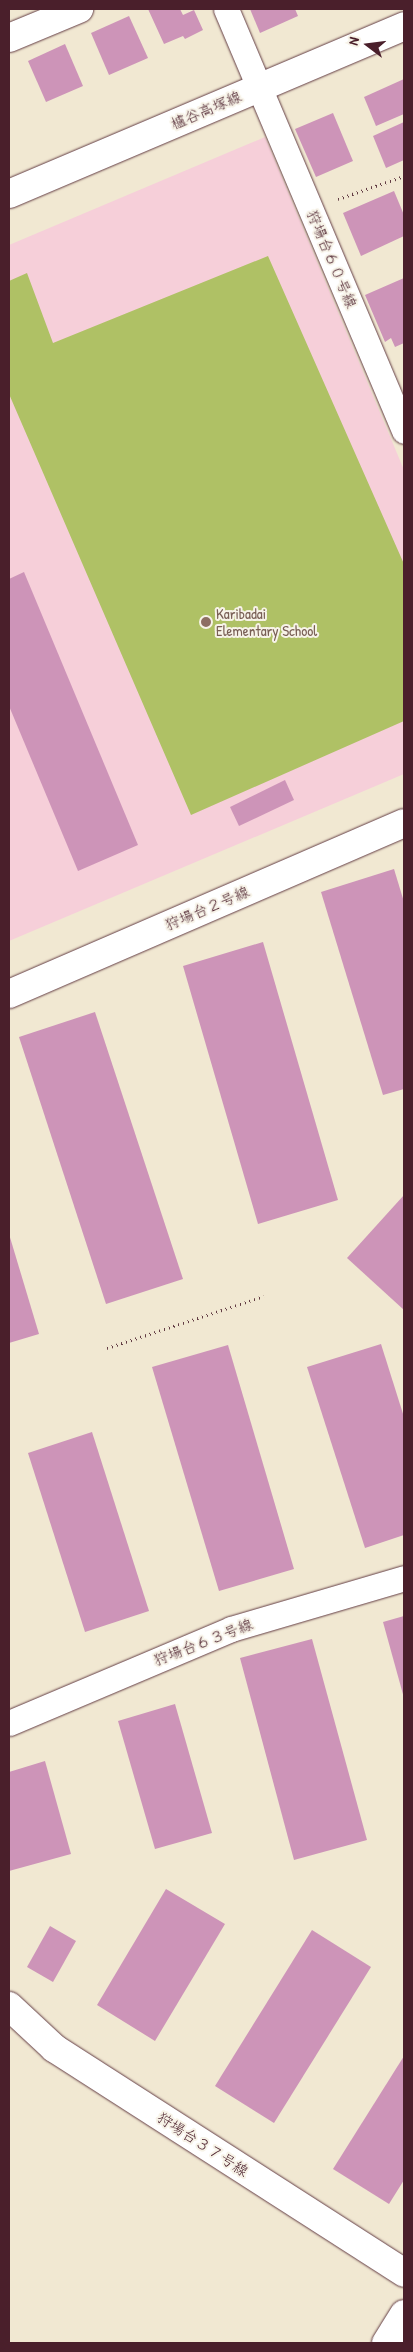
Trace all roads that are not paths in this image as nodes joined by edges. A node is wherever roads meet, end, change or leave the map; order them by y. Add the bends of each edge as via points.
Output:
1 (79, 9) edge
2 (226, 9) edge
3 (404, 26) edge
4 (9, 38) edge
5 (260, 87) junction
6 (9, 194) edge
7 (404, 431) edge
8 (404, 823) edge
9 (9, 994) edge
10 (404, 1578) edge
11 (9, 1723) edge
12 (9, 2006) edge
13 (404, 2273) edge
14 (404, 2314) edge
15 (386, 2343) edge

1 - 4 street
2 - 5 street, 狩場台６０号線
3 - 5 street, 櫨谷高塚線
5 - 6 street, 櫨谷高塚線
5 - 7 street, 狩場台６０号線
8 - 9 street, 狩場台２号線
10 - 11 street, 狩場台６３号線 via 231,1629
12 - 13 street, 狩場台３７号線 via 54,2048
14 - 15 street

